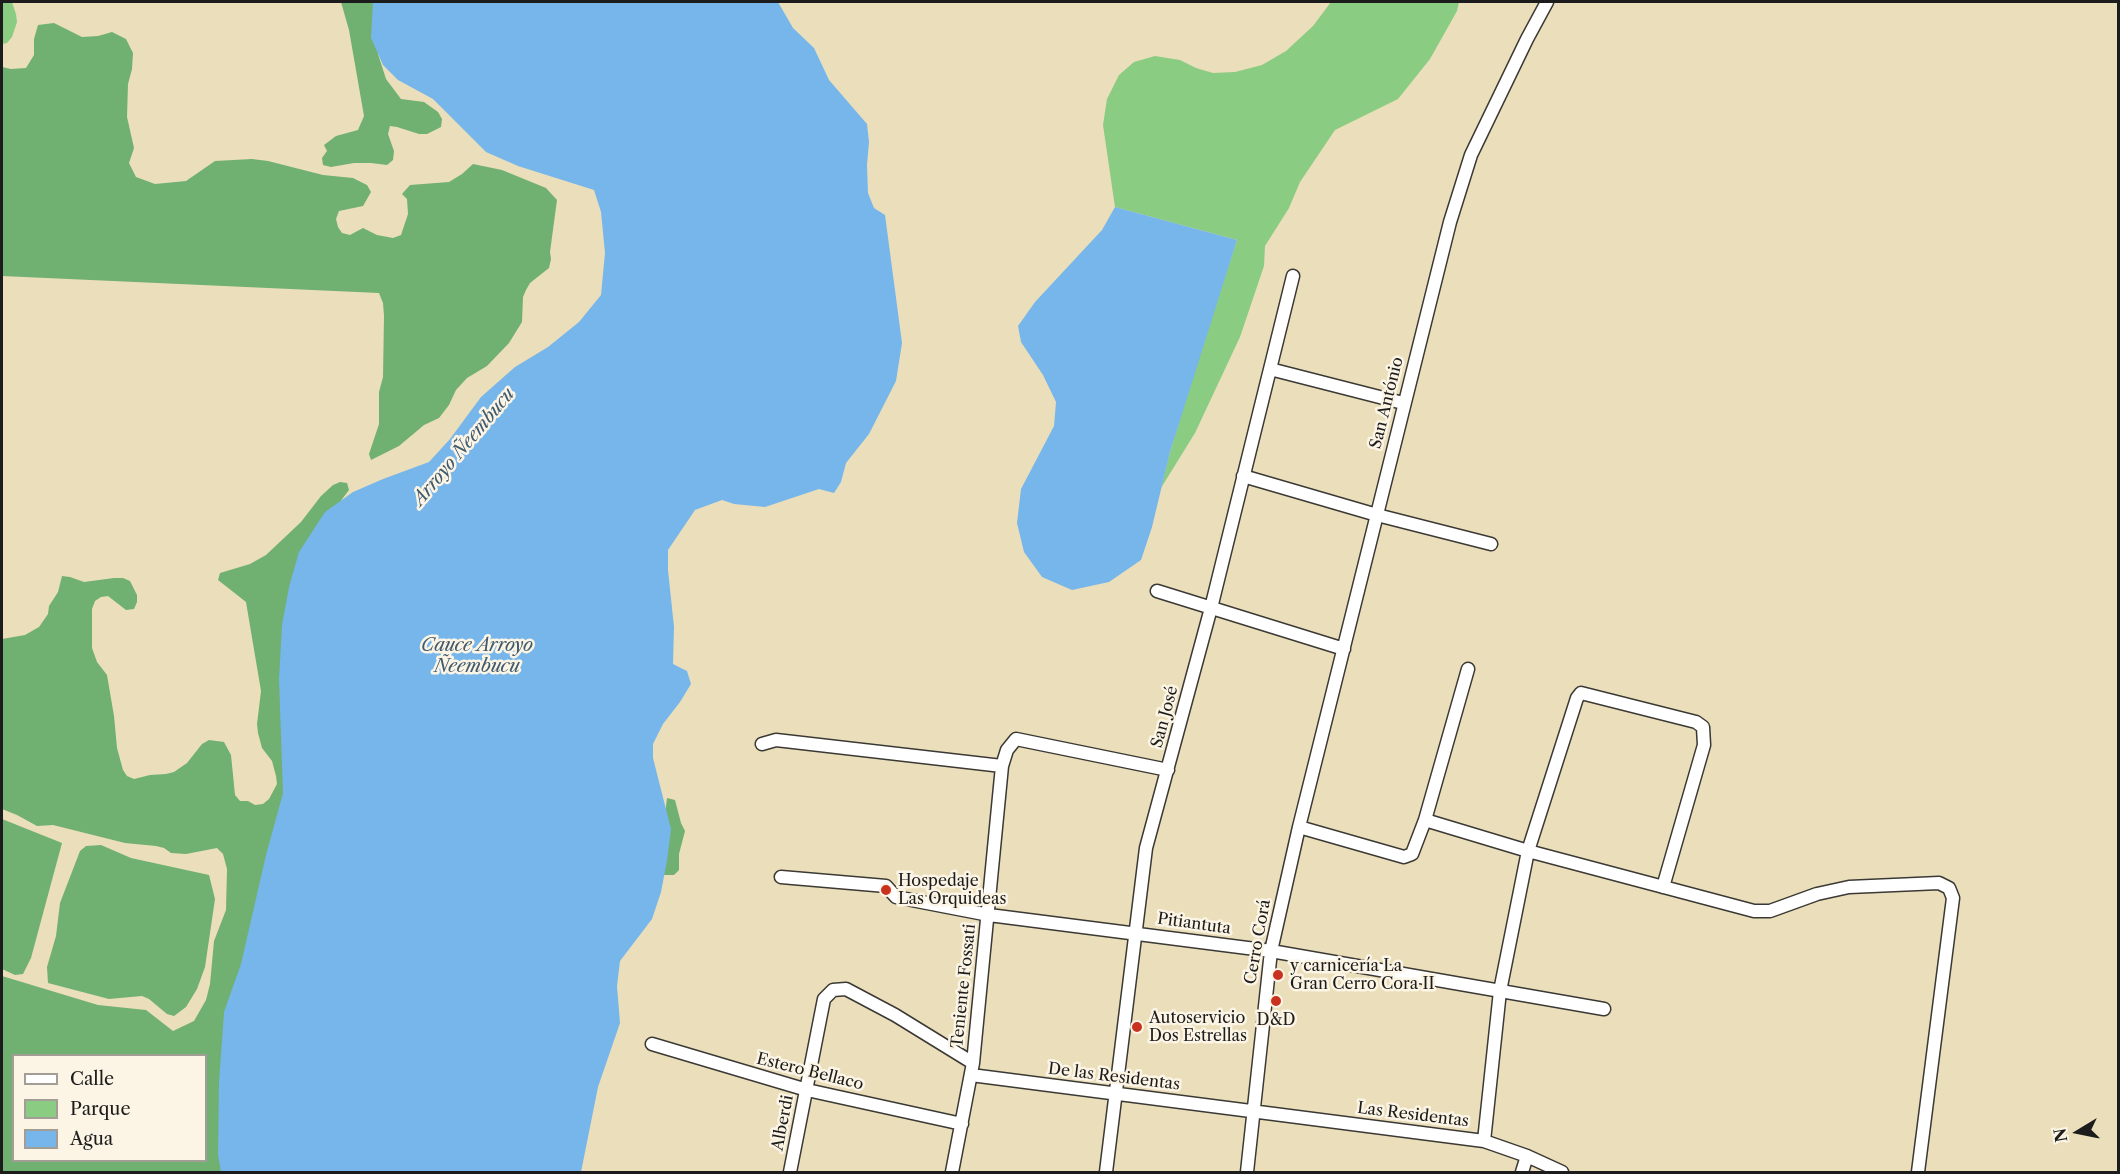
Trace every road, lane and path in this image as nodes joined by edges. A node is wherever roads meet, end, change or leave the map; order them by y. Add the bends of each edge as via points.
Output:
1 (1547, 2) edge
2 (1293, 276) dead end
3 (1270, 369) junction
4 (1403, 403) junction
5 (1243, 476) junction
6 (1377, 515) junction
7 (1491, 544) dead end
8 (1157, 591) dead end
9 (1211, 608) junction
10 (1344, 650) junction
11 (1468, 669) dead end
12 (762, 744) dead end
13 (1002, 766) junction
14 (1168, 770) junction
15 (1425, 820) junction
16 (1299, 827) junction
17 (1528, 850) junction
18 (781, 877) dead end
19 (1663, 887) junction
20 (989, 915) junction
21 (1135, 933) junction
22 (1271, 951) junction
23 (846, 989) joint
24 (1500, 991) junction
25 (1604, 1009) dead end
26 (652, 1044) dead end
27 (972, 1069) junction
28 (807, 1090) junction
29 (1114, 1094) junction
30 (1253, 1112) junction
31 (962, 1124) junction
32 (1484, 1141) junction
33 (1527, 1156) junction
34 (790, 1173) edge
35 (952, 1173) edge
36 (1106, 1173) edge
37 (1246, 1173) edge
38 (1522, 1173) edge
39 (1562, 1173) edge
40 (1918, 1173) edge

1 - 4 street, San António via 1471,155 1459,188
2 - 3 street, San José
3 - 4 street
3 - 5 street, San José
4 - 6 street, San António
5 - 6 street
5 - 9 street, San José
6 - 7 street
6 - 10 street, San António
8 - 9 street
9 - 10 street
9 - 14 street, San José
10 - 16 street, San António
11 - 15 street
12 - 13 street via 776,740
13 - 14 street via 1016,739
13 - 20 street, Teniente Fossati
14 - 21 street, San José via 1146,848
15 - 16 street via 1412,854 1404,857
15 - 17 street
16 - 22 street, Cerro Corá
17 - 19 street
17 - 19 street via 1581,693 1696,722 1703,727 1704,745
17 - 24 street
18 - 20 street, Pitiantuta via 886,886 896,897
19 - 40 street via 1754,911 1770,911 1849,887 1939,883 1949,888 1953,898
20 - 21 street, Pitiantuta
20 - 27 street, Teniente Fossati
21 - 22 street, Pitiantuta
21 - 29 street, San José
22 - 24 street, Pitiantuta
22 - 30 street, Cerro Corá
23 - 27 street, De las Residentas via 895,1015
23 - 28 street, Alberdi via 833,990 824,999
24 - 25 street, Pitiantuta
24 - 32 street
26 - 28 street, Estero Bellaco
27 - 29 street, De las Residentas
27 - 31 street, Teniente Fossati
28 - 31 street, Estero Bellaco
28 - 34 street, Alberdi
29 - 30 street, De las Residentas
29 - 36 street, San José
30 - 32 street, Las Residentas
30 - 37 street, Cerro Corá
31 - 35 street, Teniente Fossati
32 - 33 street, Las Residentas
33 - 38 street
33 - 39 street, Las Residentas

